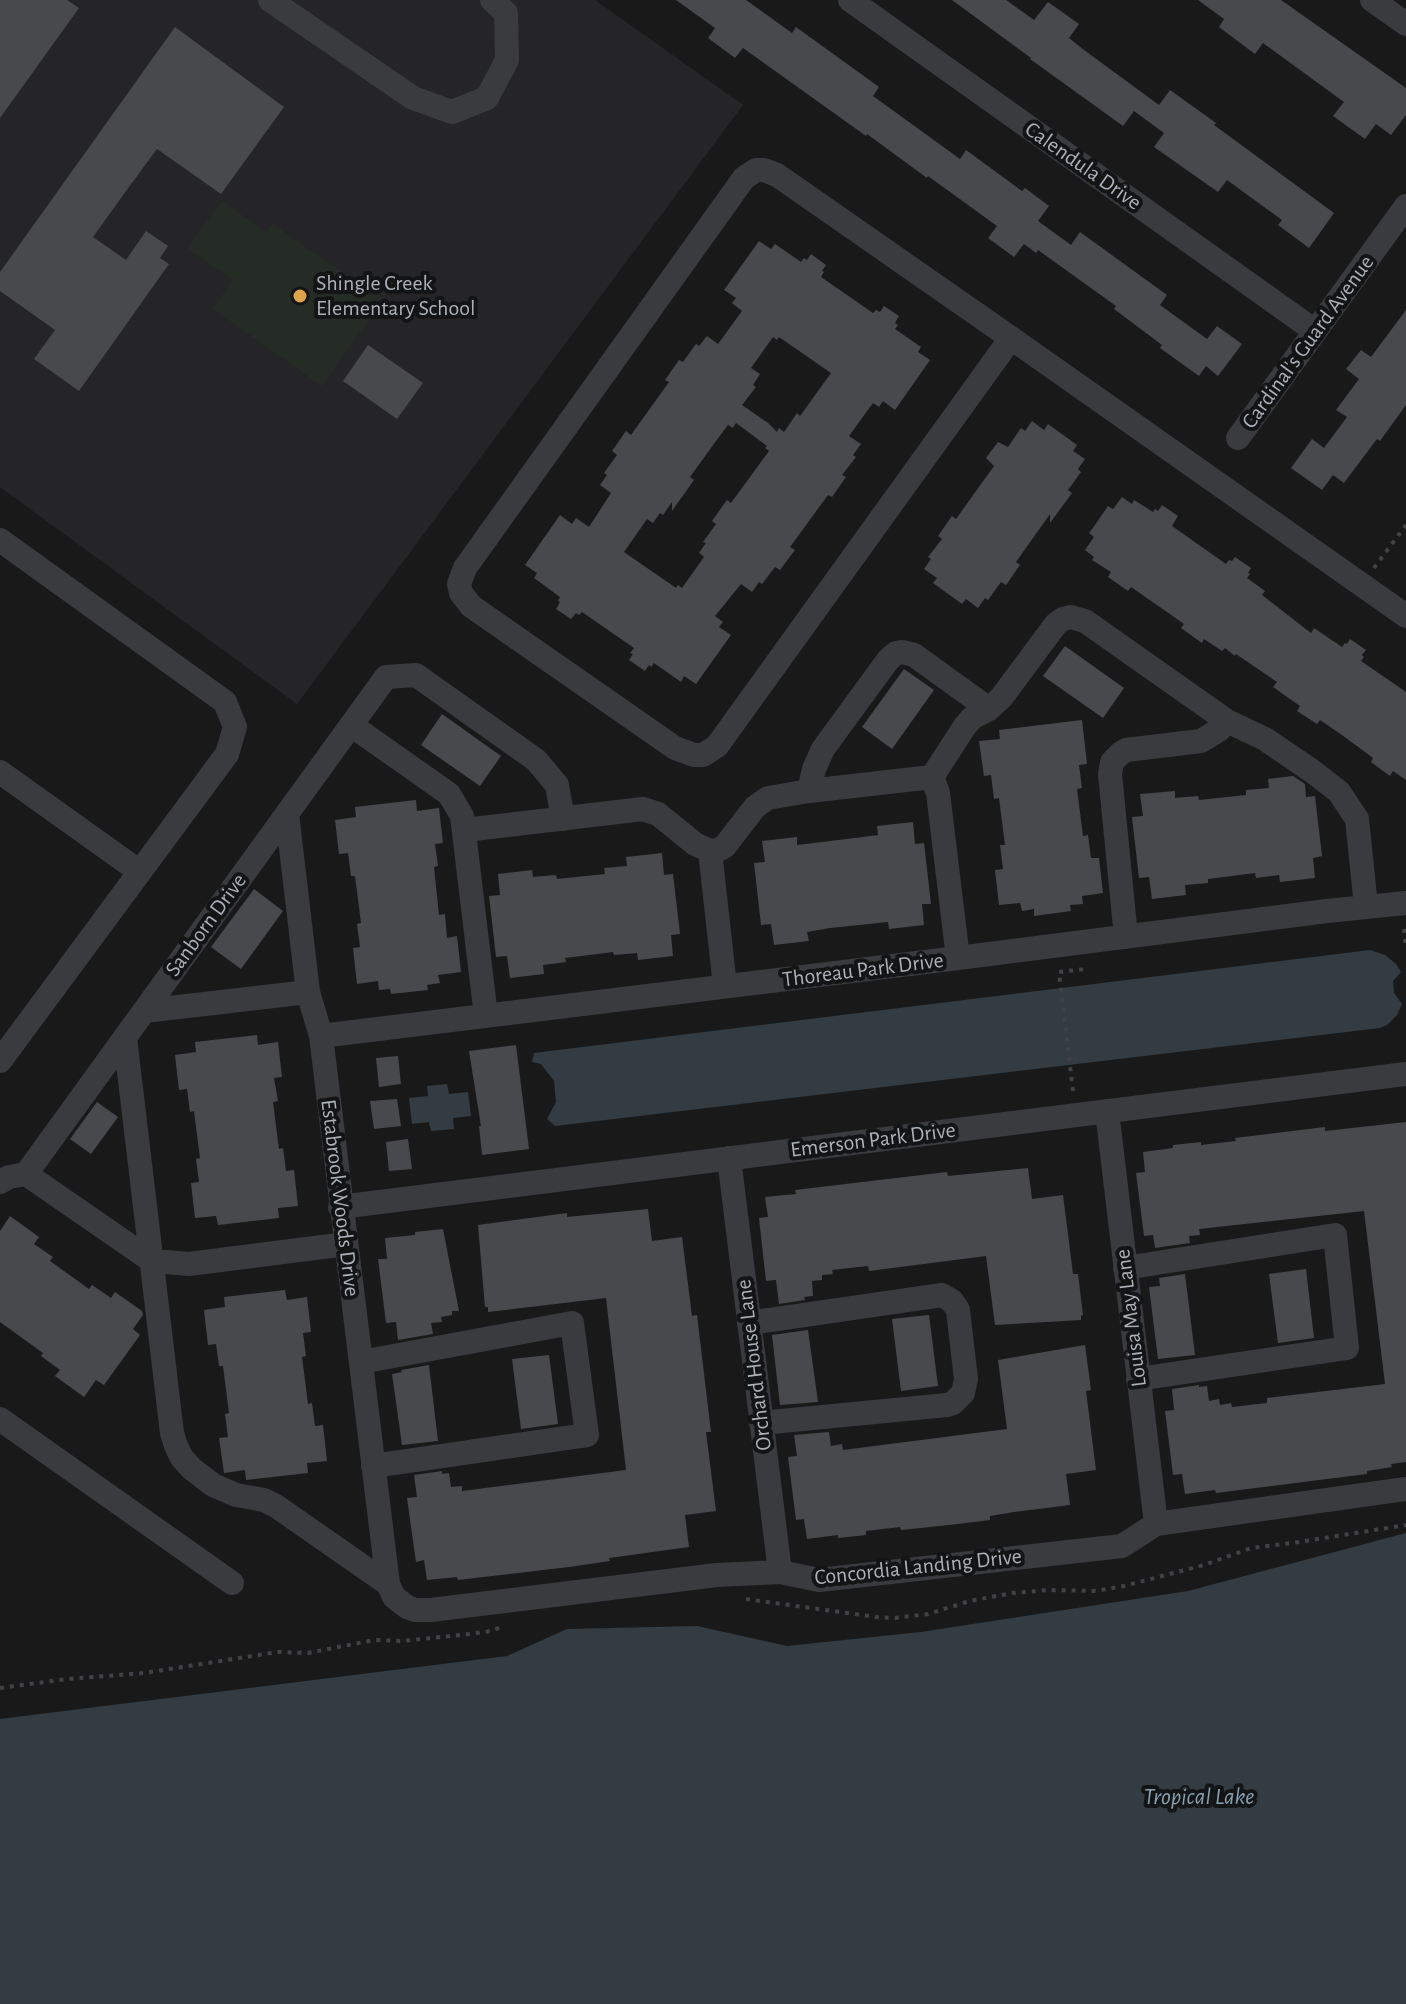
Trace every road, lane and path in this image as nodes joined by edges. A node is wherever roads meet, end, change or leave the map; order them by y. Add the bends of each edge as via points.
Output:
1 (270, 0) edge
2 (492, 0) edge
3 (850, 0) edge
4 (1372, 0) edge
5 (1406, 24) edge
6 (1406, 206) edge
7 (1315, 331) junction
8 (1011, 338) junction
9 (1238, 438) dead end
10 (1406, 525) edge
11 (0, 540) edge
12 (1361, 585) junction
13 (1406, 616) edge
14 (989, 709) junction
15 (1227, 721) junction
16 (351, 725) junction
17 (0, 772) edge
18 (932, 777) junction
19 (809, 791) junction
20 (287, 814) junction
21 (563, 819) junction
22 (465, 830) junction
23 (710, 851) junction
24 (140, 872) junction
25 (1406, 903) edge
26 (1366, 906) junction
27 (1404, 929) dead end
28 (1126, 937) junction
29 (1406, 948) edge
30 (958, 958) junction
31 (1085, 969) dead end
32 (725, 986) junction
33 (308, 992) junction
34 (144, 1011) junction
35 (486, 1016) junction
36 (321, 1036) junction
37 (125, 1038) junction
38 (0, 1061) edge
39 (1406, 1074) edge
40 (1074, 1091) dead end
41 (1107, 1111) junction
42 (729, 1158) junction
43 (26, 1174) junction
44 (0, 1182) edge
45 (340, 1207) junction
46 (346, 1244) junction
47 (152, 1261) junction
48 (1125, 1268) junction
49 (749, 1323) junction
50 (361, 1362) junction
51 (1138, 1379) junction
52 (0, 1419) edge
53 (761, 1423) junction
54 (373, 1466) junction
55 (1406, 1489) edge
56 (1156, 1524) junction
57 (1406, 1525) edge
58 (780, 1572) junction
59 (232, 1583) dead end
60 (388, 1584) junction
61 (740, 1599) dead end
62 (504, 1625) dead end
63 (0, 1688) edge

1 - 2 street via 413,98 452,112 487,98 507,60 506,13
3 - 7 street, Calendula Drive
4 - 5 street
6 - 7 street, Cardinal's Guard Avenue
7 - 9 street, Cardinal's Guard Avenue
8 - 8 street via 777,175 756,170 744,178 465,568 461,593 471,606 675,748 703,755 726,733
8 - 12 street
10 - 12 path
11 - 24 street via 225,702 235,727 227,754
12 - 13 street
14 - 15 street via 1056,624 1071,617 1085,621
14 - 18 street via 965,726
14 - 19 street via 914,655 896,653 823,749
15 - 26 street via 1312,771 1350,806 1357,819
15 - 28 street via 1201,741 1126,750 1112,762
16 - 20 street, Sanborn Drive
16 - 21 street, Sanborn Drive via 386,677 416,675 536,760 557,785
16 - 22 street via 449,794
17 - 24 street
18 - 19 street
18 - 30 street
19 - 23 street via 761,801 730,841
20 - 33 street, Estabrook Woods Drive
20 - 34 street, Sanborn Drive
21 - 22 street
21 - 23 street via 650,811
22 - 35 street
23 - 32 street
24 - 38 street
25 - 26 street, Thoreau Park Drive
26 - 28 street, Thoreau Park Drive
27 - 29 path
28 - 30 street, Thoreau Park Drive
30 - 32 street, Thoreau Park Drive
31 - 40 path via 1059,972
32 - 35 street, Thoreau Park Drive
33 - 34 street
33 - 36 street, Estabrook Woods Drive
34 - 37 street, Sanborn Drive
35 - 36 street, Thoreau Park Drive
36 - 45 street, Estabrook Woods Drive
37 - 43 street, Sanborn Drive
37 - 47 street, Concordia Landing Drive
39 - 41 street, Emerson Park Drive
41 - 42 street, Emerson Park Drive
41 - 48 street, Louisa May Lane
42 - 45 street, Emerson Park Drive
42 - 49 street, Orchard House Lane
43 - 44 street
43 - 47 street
45 - 46 street, Estabrook Woods Drive
46 - 47 street via 189,1264
46 - 50 street, Estabrook Woods Drive
47 - 60 street, Concordia Landing Drive via 172,1433 182,1458 213,1485 276,1506
48 - 51 street, Louisa May Lane
48 - 51 street via 1335,1235 1347,1348
49 - 53 street, Orchard House Lane
49 - 53 street via 942,1295 958,1310 965,1366 963,1393 947,1405
50 - 54 street, Estabrook Woods Drive
50 - 54 street via 572,1323 587,1435
51 - 56 street, Louisa May Lane
52 - 59 street
53 - 58 street, Orchard House Lane
54 - 60 street, Estabrook Woods Drive
55 - 56 street, Concordia Landing Drive
56 - 58 street, Concordia Landing Drive via 1122,1546 819,1580
57 - 61 path via 1251,1548 1124,1586 1012,1593 895,1618
58 - 60 street, Concordia Landing Drive via 423,1610 400,1602
62 - 63 path via 470,1634 374,1640 308,1653 278,1652

